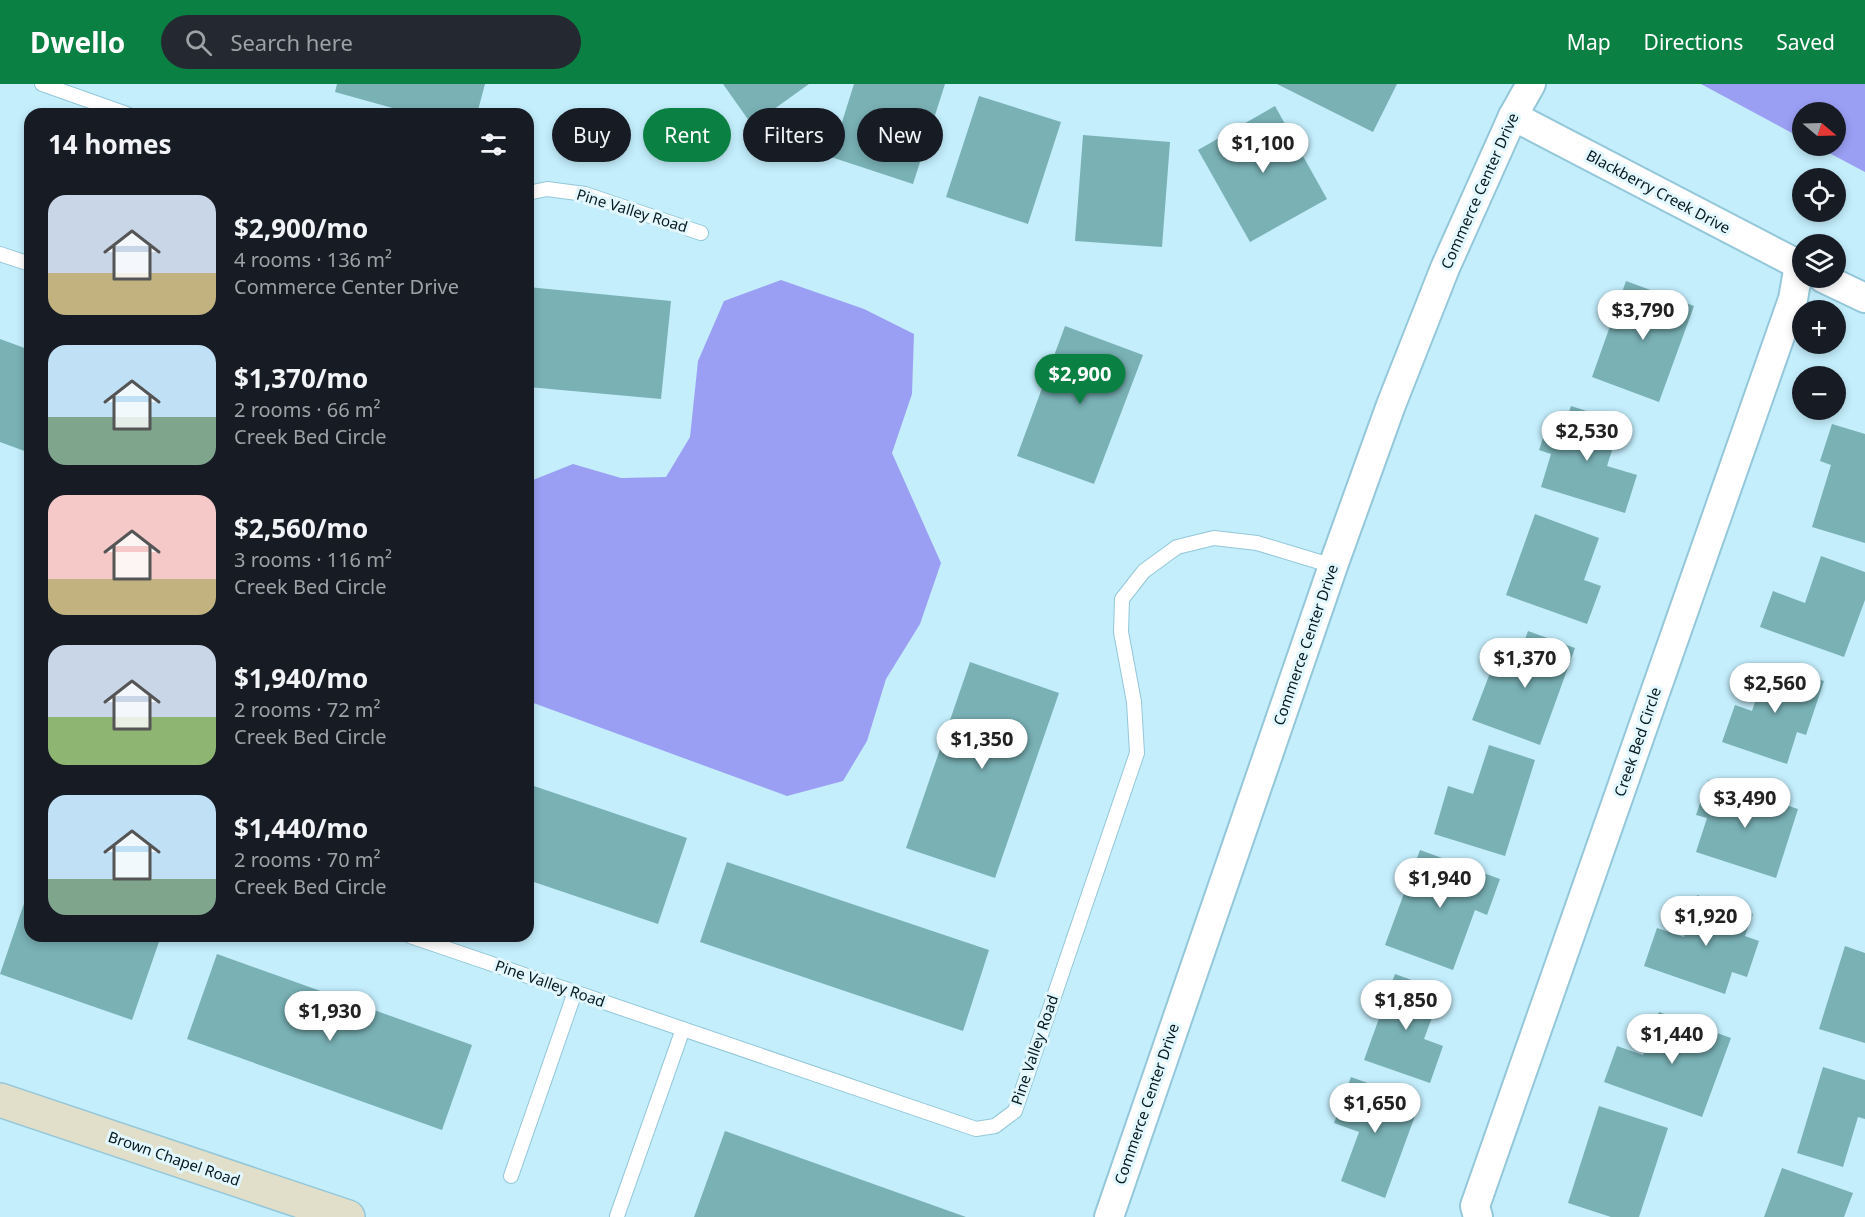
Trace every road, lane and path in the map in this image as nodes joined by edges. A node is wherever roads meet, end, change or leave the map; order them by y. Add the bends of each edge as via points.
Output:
1 (42, 84) edge
2 (1531, 84) edge
3 (110, 108) edge
4 (1513, 116) junction
5 (534, 192) edge
6 (701, 233) dead end
7 (0, 254) edge
8 (1792, 261) edge
9 (24, 262) edge
10 (1799, 288) edge
11 (1845, 288) edge
12 (1865, 298) edge
13 (1333, 566) junction
14 (428, 942) edge
15 (575, 992) junction
16 (683, 1029) junction
17 (0, 1100) edge
18 (511, 1176) dead end
19 (617, 1216) edge
20 (348, 1217) edge
21 (1109, 1217) edge
22 (1478, 1217) edge

1 - 3 lane
2 - 4 street, Commerce Center Drive
4 - 8 street, Blackberry Creek Drive
4 - 13 street, Commerce Center Drive via 1445,268
5 - 6 lane, Pine Valley Road via 547,189 585,194
7 - 9 lane
10 - 22 street, Creek Bed Circle via 1475,1206
11 - 12 street, Blackberry Creek Drive
13 - 16 lane, Pine Valley Road via 1257,543 1214,538 1177,547 1144,571 1122,599 1121,632 1134,702 1137,753 1015,1111 994,1126 976,1129
13 - 21 street, Commerce Center Drive
14 - 15 lane, Pine Valley Road
15 - 16 lane, Pine Valley Road
15 - 18 lane
16 - 19 lane
17 - 20 street, Brown Chapel Road

